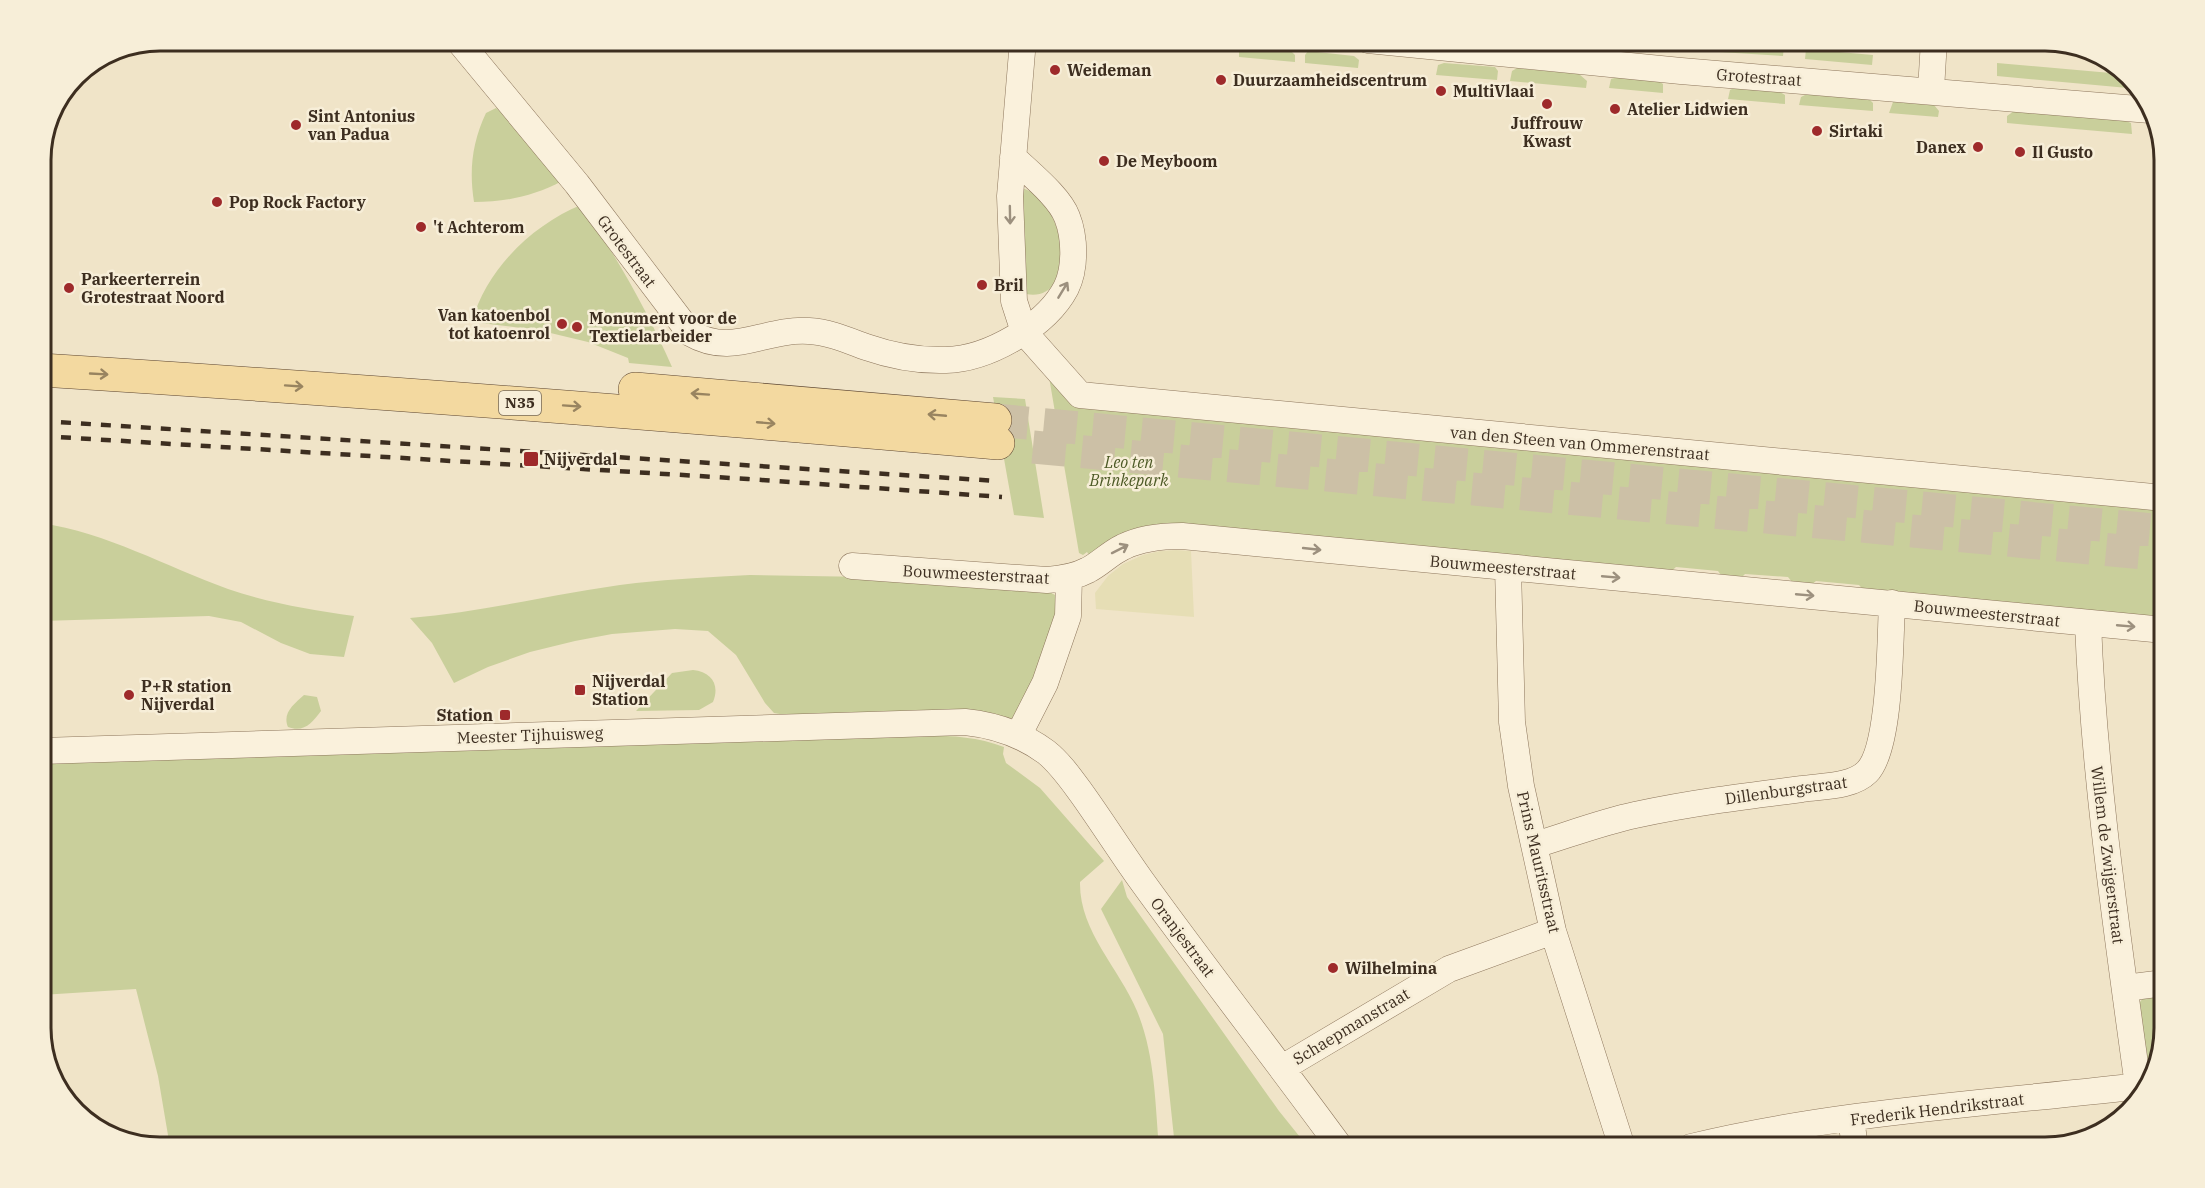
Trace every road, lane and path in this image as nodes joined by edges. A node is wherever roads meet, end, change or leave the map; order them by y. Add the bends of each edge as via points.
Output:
1 (467, 51) edge
2 (1022, 51) edge
3 (1479, 51) edge
4 (1933, 51) edge
5 (1931, 90) junction
6 (2142, 109) edge
7 (1013, 157) junction
8 (1024, 332) junction
9 (51, 350) edge
10 (51, 371) edge
11 (2154, 497) edge
12 (852, 566) dead end
13 (1508, 568) junction
14 (1070, 578) junction
15 (1892, 603) junction
16 (2088, 623) junction
17 (2154, 629) edge
18 (1018, 736) junction
19 (51, 751) edge
20 (1535, 845) junction
21 (1553, 931) junction
22 (2154, 984) edge
23 (2125, 988) junction
24 (1282, 1068) junction
25 (2142, 1077) edge
26 (2137, 1086) edge
27 (1851, 1119) junction
28 (1332, 1137) edge
29 (1619, 1137) edge
30 (1733, 1137) edge
31 (1853, 1137) edge

1 - 8 street, Grotestraat via 577,184 690,333 703,340 731,344 784,332 808,331 909,358 949,360 989,350
2 - 7 street
3 - 5 street, Grotestraat
4 - 5 street
5 - 6 street, Grotestraat
7 -> 8 street via 1011,271 1014,301
8 -> 7 street, Grotestraat via 1065,289 1072,272 1073,254 1066,214
8 - 11 street, van den Steen van Ommerenstraat via 1080,395 1092,397
10 -> 9 main road, N35 via 996,432 772,399 328,365
12 - 14 street, Bouwmeesterstraat via 1047,580
14 -> 13 street, Bouwmeesterstraat via 1124,546 1163,536
13 -> 15 street, Bouwmeesterstraat
13 - 20 street, Prins Mauritsstraat via 1512,722
14 - 18 street via 1068,616 1046,683
15 - 16 street, Bouwmeesterstraat
15 - 20 street, Dillenburgstraat via 1885,729 1878,756 1867,772 1854,780 1831,785 1705,801 1633,815
16 -> 17 street, Bouwmeesterstraat
16 - 23 street, Willem de Zwijgerstraat via 2099,794
18 - 19 street, Meester Tijhuisweg via 966,722
18 - 24 street, Oranjestraat via 1045,752 1065,771
20 - 21 street, Prins Mauritsstraat
21 - 24 street, Schaepmanstraat via 1449,969
21 - 29 street, Prins Mauritsstraat
22 - 23 street
23 - 25 street, Willem de Zwijgerstraat
24 - 28 street, Oranjestraat
26 - 27 street, Frederik Hendrikstraat
27 - 30 street, Frederik Hendrikstraat
27 - 31 street

